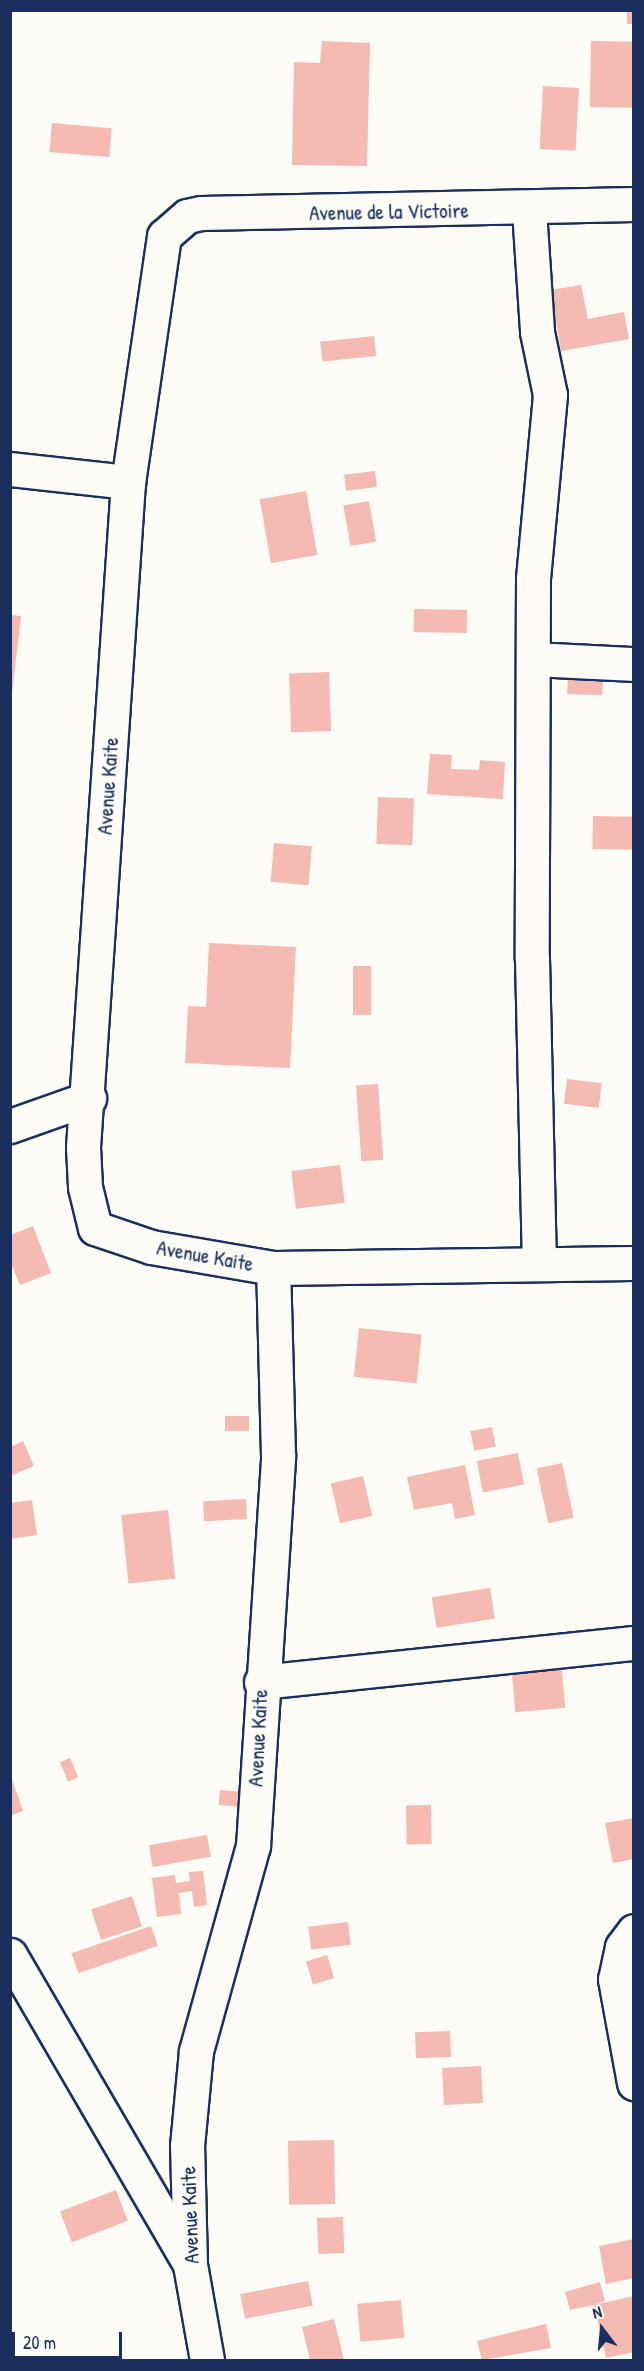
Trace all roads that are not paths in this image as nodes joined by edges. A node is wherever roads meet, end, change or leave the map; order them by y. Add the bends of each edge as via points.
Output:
1 (633, 204) edge
2 (529, 210) junction
3 (161, 246) joint
4 (10, 469) edge
5 (128, 482) junction
6 (534, 659) junction
7 (633, 664) edge
8 (88, 1098) junction
9 (10, 1126) edge
10 (539, 1262) junction
11 (633, 1263) edge
12 (273, 1268) junction
13 (633, 1643) edge
14 (261, 1682) junction
15 (633, 1931) edge
16 (10, 1955) edge
17 (633, 2083) edge
18 (190, 2265) junction
19 (207, 2361) edge

1 - 2 street, Avenue de la Victoire
2 - 3 street, Avenue de la Victoire via 201,213 177,223
2 - 6 street via 537,332 550,395 537,508
3 - 5 street, Avenue Kaite
4 - 5 street
5 - 8 street, Avenue Kaite
6 - 7 street
6 - 10 street via 532,958
8 - 9 street
8 - 12 street, Avenue Kaite via 83,1169 95,1228 151,1247
10 - 11 street
10 - 12 street
12 - 14 street, Avenue Kaite via 278,1455
13 - 14 street
14 - 18 street, Avenue Kaite via 252,1846 196,2051 188,2146
15 - 17 street via 622,1947 615,1979
16 - 18 street
18 - 19 street, Avenue Kaite

